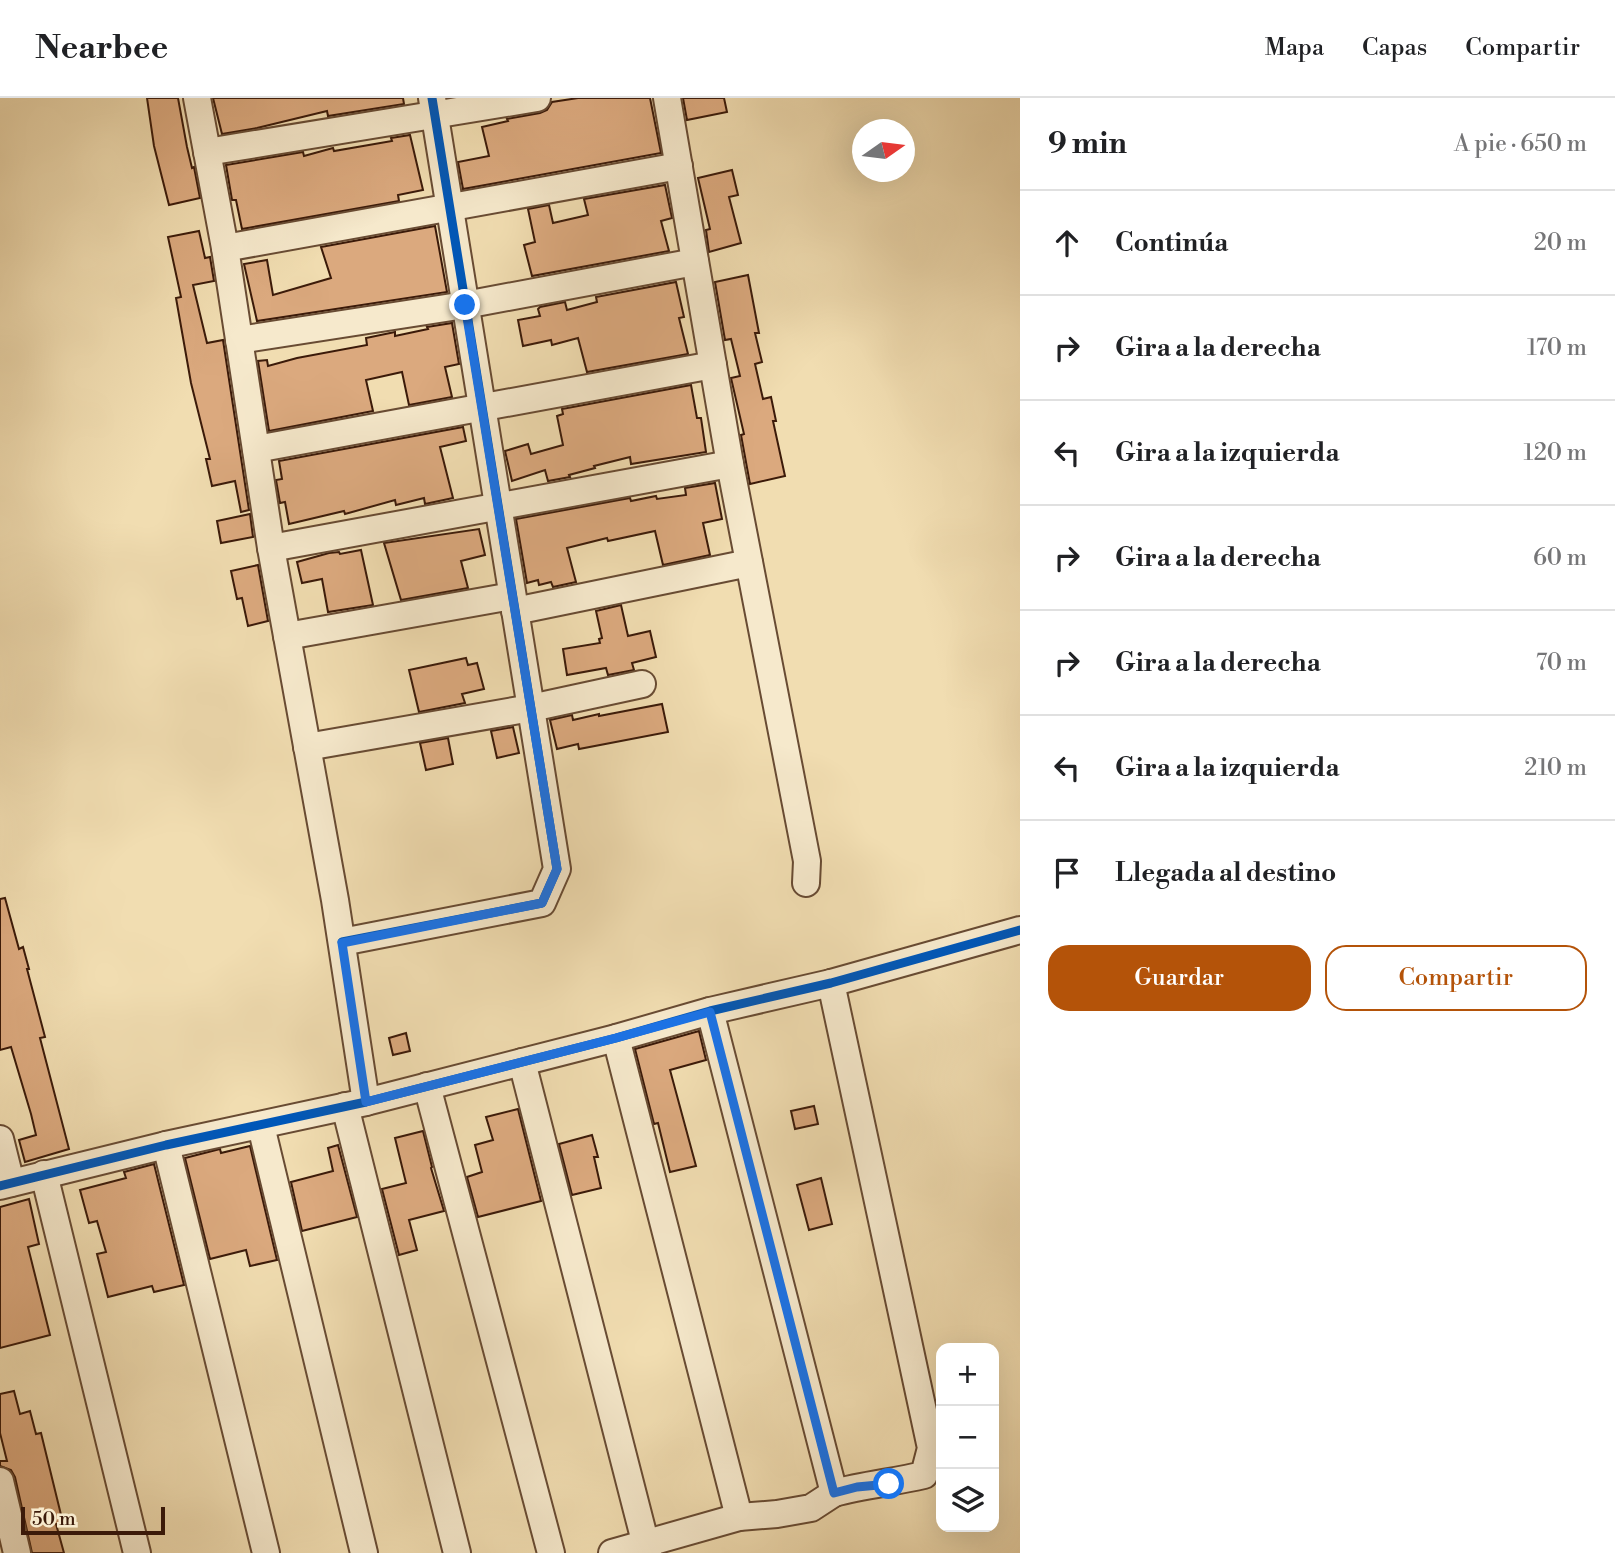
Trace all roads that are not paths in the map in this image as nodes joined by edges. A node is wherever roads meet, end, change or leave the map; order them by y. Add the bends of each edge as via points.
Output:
1 (197, 98) edge
2 (537, 98) edge
3 (667, 98) edge
4 (433, 107) edge
5 (206, 152) junction
6 (679, 166) junction
7 (449, 206) junction
8 (225, 248) junction
9 (695, 262) junction
10 (465, 305) junction
11 (239, 340) junction
12 (713, 365) junction
13 (482, 408) junction
14 (256, 449) junction
15 (730, 464) junction
16 (498, 506) junction
17 (271, 548) junction
18 (749, 564) junction
19 (514, 603) junction
20 (287, 636) junction
21 (642, 684) dead end
22 (531, 708) junction
23 (307, 747) junction
24 (806, 883) dead end
25 (1020, 930) edge
26 (342, 943) junction
27 (831, 983) junction
28 (710, 1012) junction
29 (616, 1038) junction
30 (522, 1062) junction
31 (427, 1086) junction
32 (356, 1104) junction
33 (261, 1125) junction
34 (0, 1139) edge
35 (166, 1145) junction
36 (44, 1174) junction
37 (6, 1184) edge
38 (0, 1481) edge
39 (834, 1493) junction
40 (739, 1517) junction
41 (647, 1548) edge
42 (17, 1553) edge
43 (137, 1553) edge
44 (266, 1553) edge
45 (364, 1553) edge
46 (457, 1553) edge
47 (551, 1553) edge
48 (612, 1553) edge

1 - 5 street
2 - 4 street
3 - 6 street
4 - 5 street
4 - 7 street
5 - 8 street
6 - 7 street
6 - 9 street
7 - 8 street
7 - 10 street
8 - 11 street
9 - 10 street
9 - 12 street
10 - 11 street
10 - 13 street
11 - 14 street
12 - 13 street
12 - 15 street
13 - 14 street
13 - 16 street
14 - 17 street
15 - 16 street
15 - 18 street
16 - 17 street
16 - 19 street
17 - 20 street
18 - 19 street
18 - 24 street via 807,861
19 - 20 street
19 - 22 street
20 - 23 street
21 - 22 street
22 - 23 street
22 - 26 street via 557,869 542,903
23 - 26 street
25 - 27 street
26 - 32 street
27 - 28 street
27 - 39 street via 931,1448 924,1475
28 - 29 street
28 - 39 street
29 - 30 street
29 - 40 street
30 - 31 street
30 - 41 street
31 - 32 street
31 - 47 street
32 - 33 street
32 - 46 street
33 - 35 street
33 - 45 street
34 - 37 street
35 - 36 street
35 - 44 street
36 - 37 street
36 - 43 street
38 - 42 street
39 - 40 street via 810,1508
40 - 41 street
41 - 48 street

